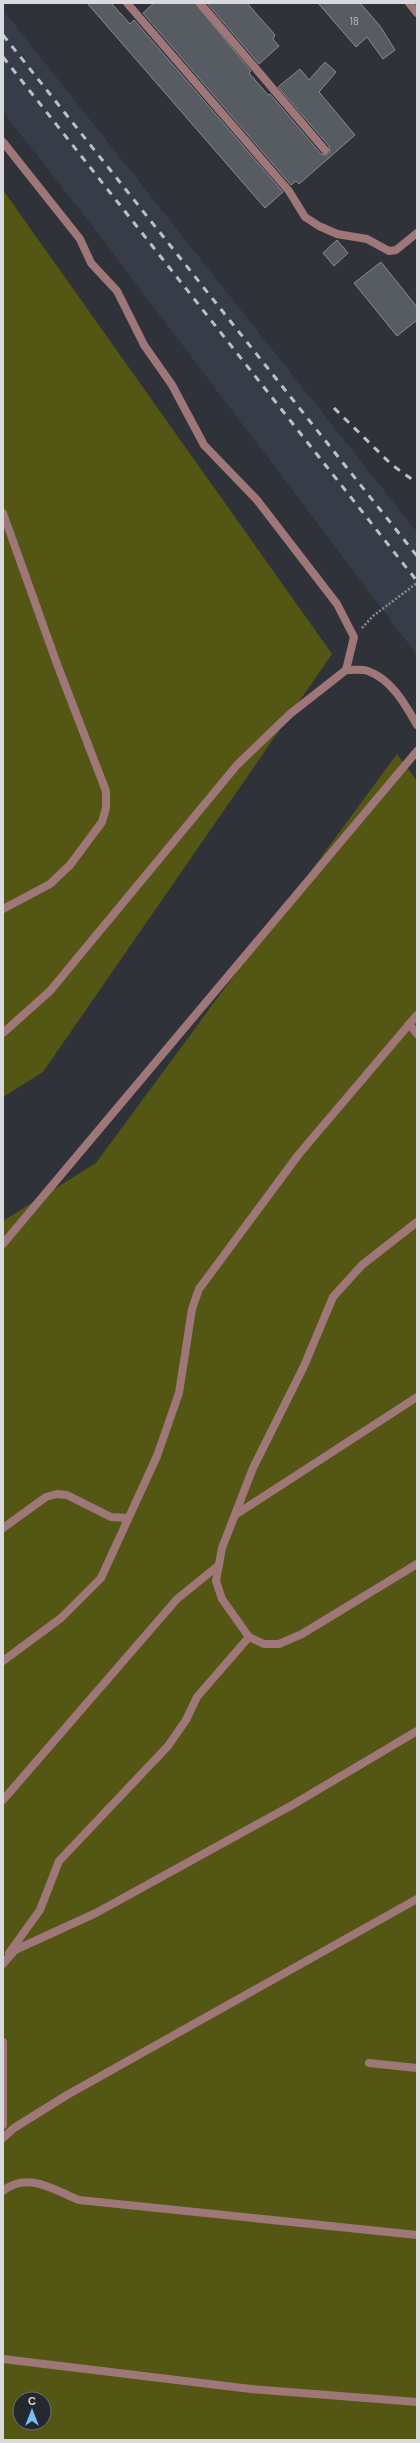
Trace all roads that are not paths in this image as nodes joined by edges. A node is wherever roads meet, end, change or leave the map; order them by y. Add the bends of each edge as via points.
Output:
1 (127, 3) edge
2 (200, 3) edge
3 (409, 3) edge
4 (417, 13) edge
5 (3, 142) edge
6 (325, 150) dead end
7 (417, 233) edge
8 (3, 513) edge
9 (346, 670) junction
10 (417, 725) edge
11 (417, 751) edge
12 (3, 909) edge
13 (417, 1015) edge
14 (409, 1024) junction
15 (3, 1033) edge
16 (417, 1034) edge
17 (417, 1222) edge
18 (3, 1244) edge
19 (417, 1397) edge
20 (234, 1515) junction
21 (128, 1518) junction
22 (3, 1528) edge
23 (417, 1564) edge
24 (219, 1565) junction
25 (249, 1637) junction
26 (3, 1661) edge
27 (417, 1731) edge
28 (3, 1800) edge
29 (417, 1899) edge
30 (3, 1963) edge
31 (3, 2042) edge
32 (369, 2063) dead end
33 (417, 2068) edge
34 (3, 2126) edge
35 (3, 2138) edge
36 (3, 2191) edge
37 (417, 2235) edge
38 (3, 2359) edge
39 (417, 2402) edge

1 - 7 street via 289,191 305,217 337,234 367,239 389,251 396,250
2 - 6 street
3 - 4 street
5 - 9 street via 80,239 91,263 117,291 144,345 172,385 204,445 257,500 337,604 354,637
8 - 12 street via 57,664 106,790 106,808 102,822 70,865 50,884
9 - 10 street via 366,670 380,677 401,698
9 - 15 street via 290,714 237,765 50,991
11 - 18 street
13 - 14 street
14 - 16 street
14 - 21 street via 299,1154 199,1289 192,1309 179,1393 157,1456
17 - 20 street via 362,1265 334,1297 304,1366 253,1468
19 - 20 street
20 - 24 street via 222,1548
21 - 22 street via 111,1518 68,1496 58,1494 46,1497
21 - 26 street via 101,1578 61,1618
23 - 25 street via 302,1634 279,1644 264,1644
24 - 25 street via 216,1581 222,1599
24 - 28 street via 177,1599
25 - 30 street via 197,1697 186,1720 168,1746 58,1861 40,1910
27 - 30 street via 294,1804 96,1913 15,1950
29 - 35 street via 67,2095 14,2128
31 - 34 street
32 - 33 street
36 - 37 street via 21,2182 32,2181 79,2200
38 - 39 street via 251,2389

